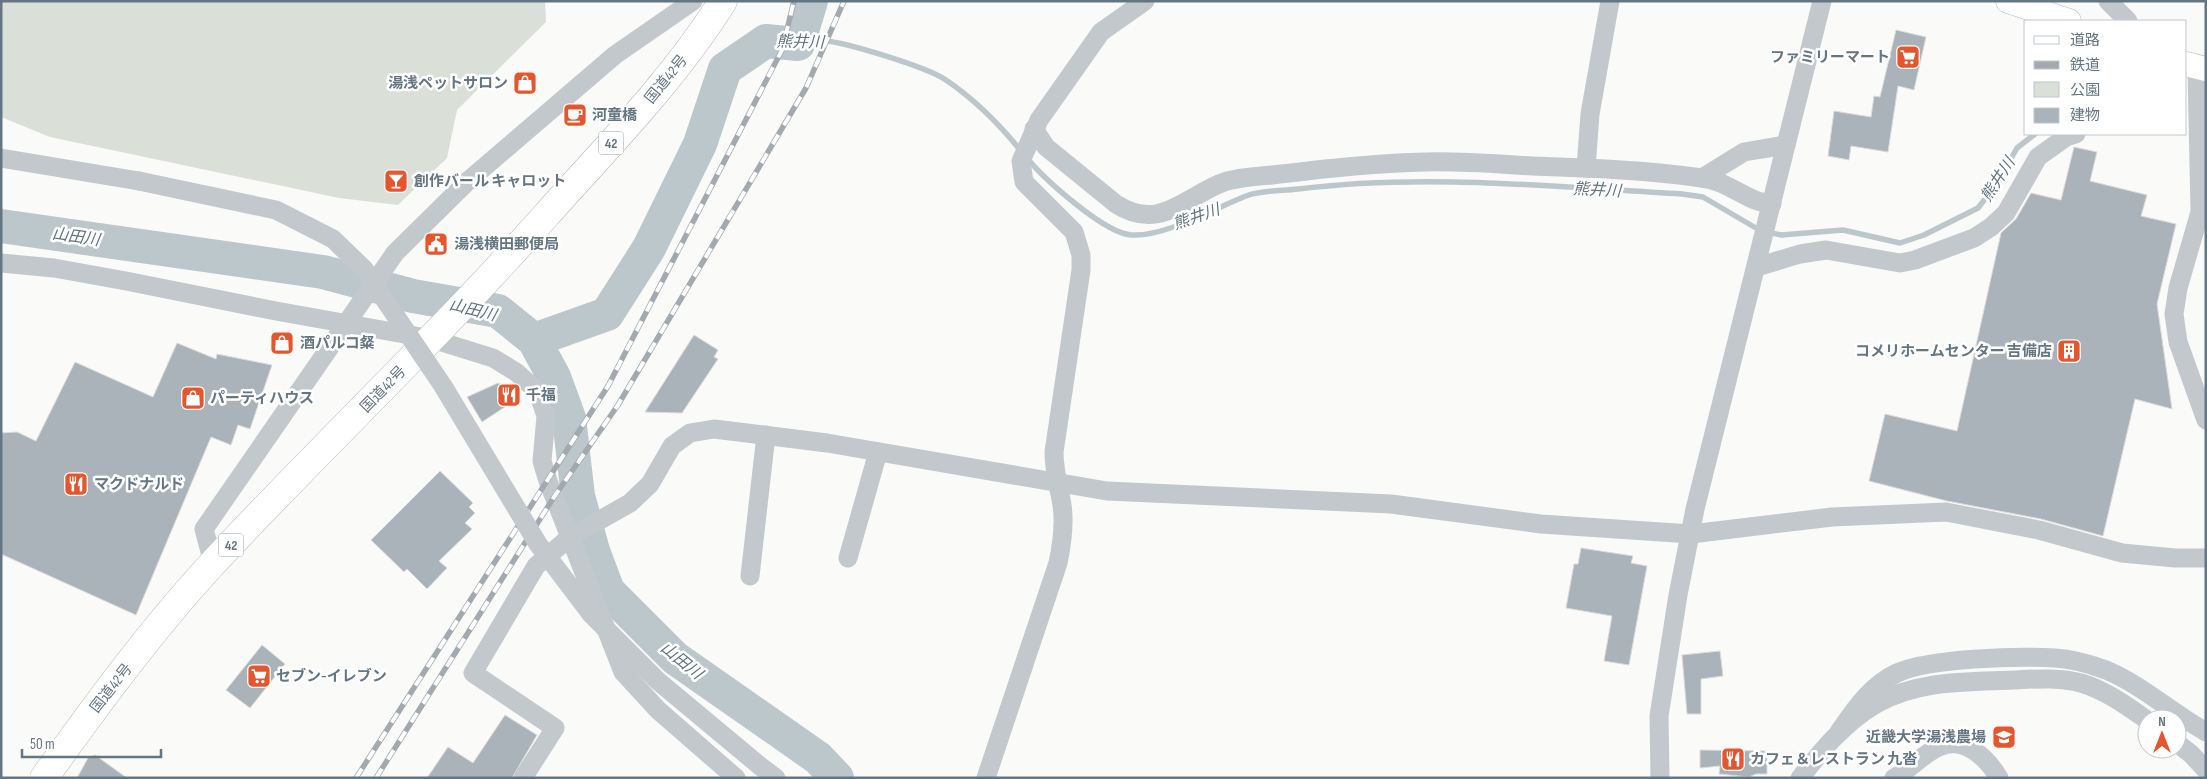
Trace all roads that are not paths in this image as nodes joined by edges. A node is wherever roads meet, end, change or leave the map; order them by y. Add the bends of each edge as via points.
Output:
1 (693, 1) edge
2 (723, 1) edge
3 (1145, 1) edge
4 (1610, 1) edge
5 (1822, 1) edge
6 (2008, 1) edge
7 (2108, 1) edge
8 (2066, 20) edge
9 (2127, 20) edge
10 (2196, 67) edge
11 (2191, 123) edge
12 (1034, 129) junction
13 (2073, 135) edge
14 (1786, 145) junction
15 (1, 158) edge
16 (1586, 168) junction
17 (1702, 178) junction
18 (1771, 209) junction
19 (1, 263) edge
20 (1757, 267) junction
21 (348, 323) junction
22 (435, 335) junction
23 (2206, 420) edge
24 (766, 435) junction
25 (878, 452) junction
26 (1056, 484) junction
27 (1691, 534) junction
28 (570, 537) junction
29 (848, 558) dead end
30 (2206, 558) edge
31 (213, 563) junction
32 (750, 576) dead end
33 (2137, 713) edge
34 (1839, 732) junction
35 (2206, 732) edge
36 (2187, 751) edge
37 (2206, 770) edge
38 (1807, 775) edge
39 (44, 778) edge
40 (523, 778) edge
41 (736, 778) edge
42 (776, 778) edge
43 (986, 778) edge
44 (1660, 778) edge
45 (1894, 778) edge
46 (1999, 778) edge

1 - 21 street via 615,55 468,181 396,253
2 - 22 highway, 国道42号 / 42 via 703,32 638,112
3 - 12 street via 1101,32
4 - 16 street via 1590,114
5 - 14 street
6 - 8 main road
7 - 9 street
10 - 11 street
11 - 23 street via 2200,212 2178,288 2174,314 2178,342
12 - 16 street via 1046,147 1116,204 1144,215 1170,211 1230,180 1293,172 1426,162
12 - 26 street via 1021,162 1024,182 1069,225 1078,240 1081,255 1074,327 1056,430
13 - 20 street via 2038,157 2006,213 1991,228 1974,238 1900,263 1826,250
14 - 17 street via 1744,152
14 - 18 street
15 - 42 street, bridge via 139,181 276,210 333,240 364,269 443,386 538,544 591,614 658,681
16 - 17 street
17 - 18 street via 1725,184
18 - 20 street
19 - 21 street via 126,280
20 - 27 street
21 - 22 street
21 - 31 street via 204,528
22 - 28 street via 493,358 516,372 538,392 546,416 542,461
22 - 31 highway, 国道42号 / 42
24 - 25 street
24 - 28 street via 714,429 690,433 672,446 650,484 630,503
24 - 32 street
25 - 26 street
25 - 29 street
26 - 27 street via 1107,491 1391,504 1541,524
26 - 43 street via 1063,528 1058,563
27 - 30 street via 1832,516 1946,512 2039,530 2122,553
27 - 44 street via 1659,716
28 - 40 street via 536,566 473,673 555,728
28 - 41 street via 622,672 658,710
31 - 39 highway, 国道42号 / 42 via 112,686
33 - 34 street via 2095,688 2067,680 1953,683 1924,686 1877,703
34 - 35 street via 1872,689 1897,673 1963,661 2056,658 2105,670
34 - 38 street
36 - 37 street
45 - 46 street via 1940,746 1956,744 1969,747 1990,762

